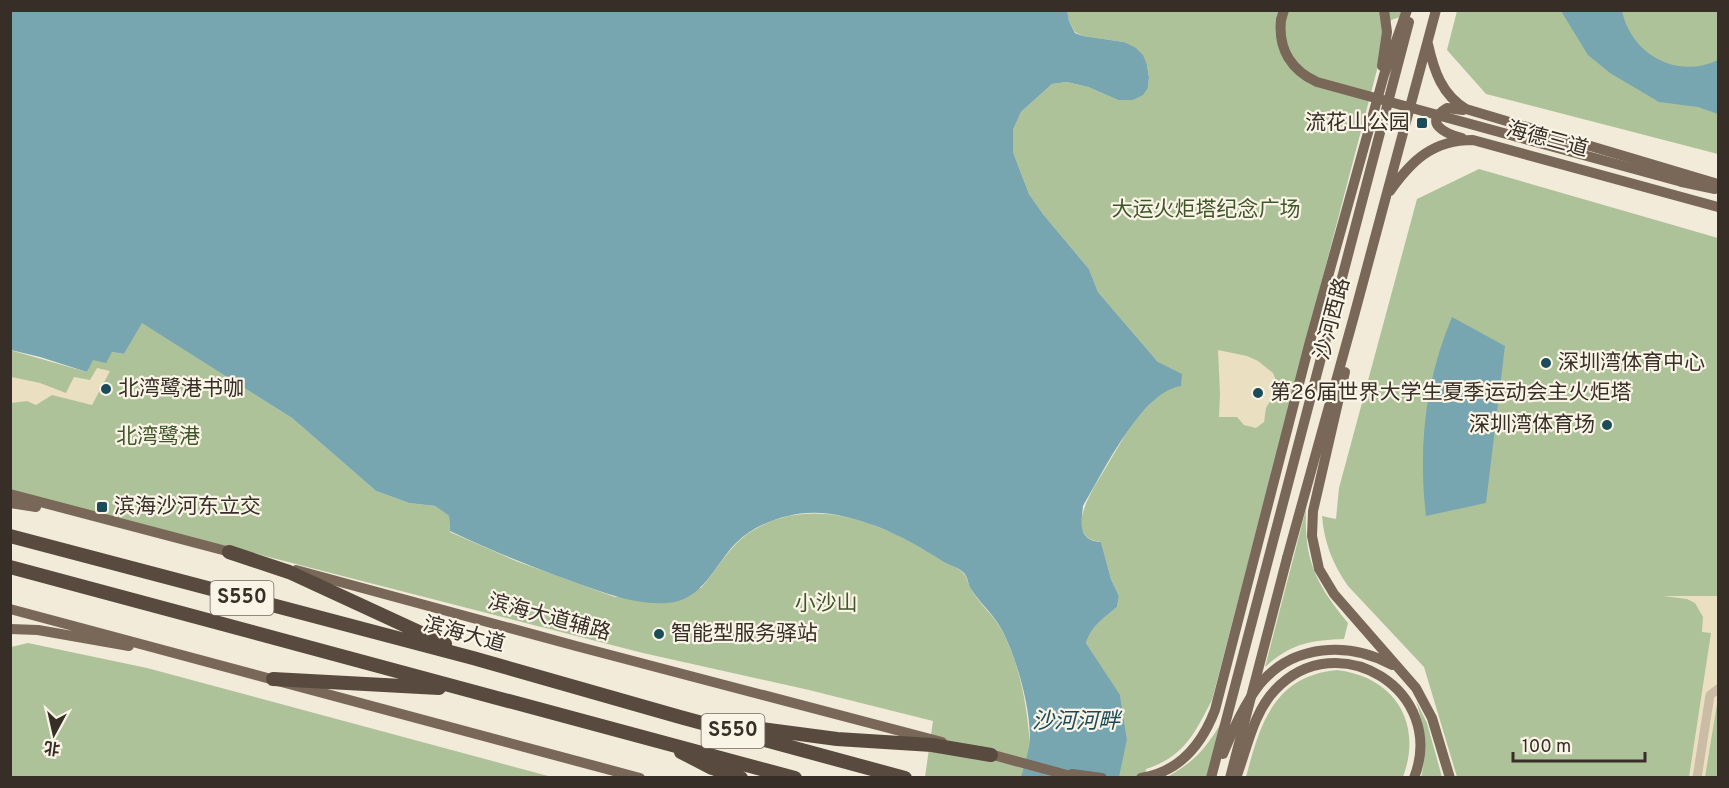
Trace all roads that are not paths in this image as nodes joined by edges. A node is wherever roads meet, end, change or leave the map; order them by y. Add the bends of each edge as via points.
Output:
1 (1384, 10) edge
2 (1407, 10) edge
3 (1412, 10) edge
4 (1436, 10) edge
5 (1283, 15) edge
6 (1427, 41) junction
7 (1377, 97) junction
8 (1479, 114) junction
9 (1473, 140) junction
10 (1716, 187) edge
11 (1385, 199) junction
12 (1707, 204) junction
13 (1719, 207) edge
14 (1354, 316) junction
15 (1309, 345) junction
16 (1296, 447) junction
17 (10, 494) edge
18 (10, 502) edge
19 (96, 517) junction
20 (10, 536) edge
21 (229, 552) junction
22 (10, 567) edge
23 (10, 609) edge
24 (10, 629) edge
25 (163, 649) junction
26 (473, 658) junction
27 (1404, 675) junction
28 (273, 679) junction
29 (1719, 689) edge
30 (472, 691) junction
31 (652, 739) junction
32 (787, 739) junction
33 (992, 755) junction
34 (1056, 772) junction
35 (640, 777) edge
36 (741, 777) edge
37 (795, 777) edge
38 (905, 777) edge
39 (1078, 777) edge
40 (1102, 777) edge
41 (1140, 777) edge
42 (1212, 777) edge
43 (1230, 777) edge
44 (1236, 777) edge
45 (1414, 777) edge
46 (1450, 777) edge
47 (1697, 777) edge

1 - 7 main road via 1387,32
2 - 7 main road
3 - 16 main road, 沙河西路
4 - 6 main road, 沙河西路
5 - 10 main road, bridge via 1280,39 1285,54 1296,68 1317,82 1682,182
6 - 8 main road, 海德三道 via 1437,76 1446,91 1458,104
6 - 11 main road, 沙河西路
7 - 15 main road
8 - 9 main road via 1451,107 1442,111 1437,120 1444,132
8 - 10 main road, 海德三道 via 1676,170
9 - 11 main road, 海德三道 via 1454,141 1426,152
9 - 12 main road, 海德三道
10 - 12 main road
11 - 14 main road, 沙河西路
12 - 13 main road, 海德三道
14 - 27 main road via 1341,398 1313,511 1312,536 1319,569 1334,594
14 - 43 main road, 沙河西路, bridge
15 - 16 main road
15 - 41 main road via 1215,710 1199,743 1176,764
16 - 42 main road, 沙河西路
17 - 19 main road, 滨海大道辅路
18 - 19 main road
19 - 21 main road, 滨海大道辅路
20 - 26 highway, 滨海大道 / S550
21 - 26 highway via 298,576
21 - 33 main road, 滨海大道辅路
22 - 30 highway, S550
23 - 25 main road
24 - 25 main road
25 - 28 main road
26 - 32 highway, 滨海大道 / S550 via 680,717
27 - 42 main road via 1366,653 1331,649 1296,657 1260,684 1238,720
27 - 46 main road via 1426,704
28 - 30 highway
28 - 35 main road
29 - 47 street via 1710,695
30 - 31 highway, S550
31 - 36 highway via 711,768
31 - 37 highway, S550
32 - 33 highway via 932,745
32 - 38 highway, 滨海大道 / S550
33 - 34 main road, 滨海大道辅路
34 - 39 main road, 滨海大道辅路
34 - 40 main road
44 - 45 main road via 1265,703 1285,680 1319,664 1345,663 1373,671 1407,700 1419,731 1419,760

